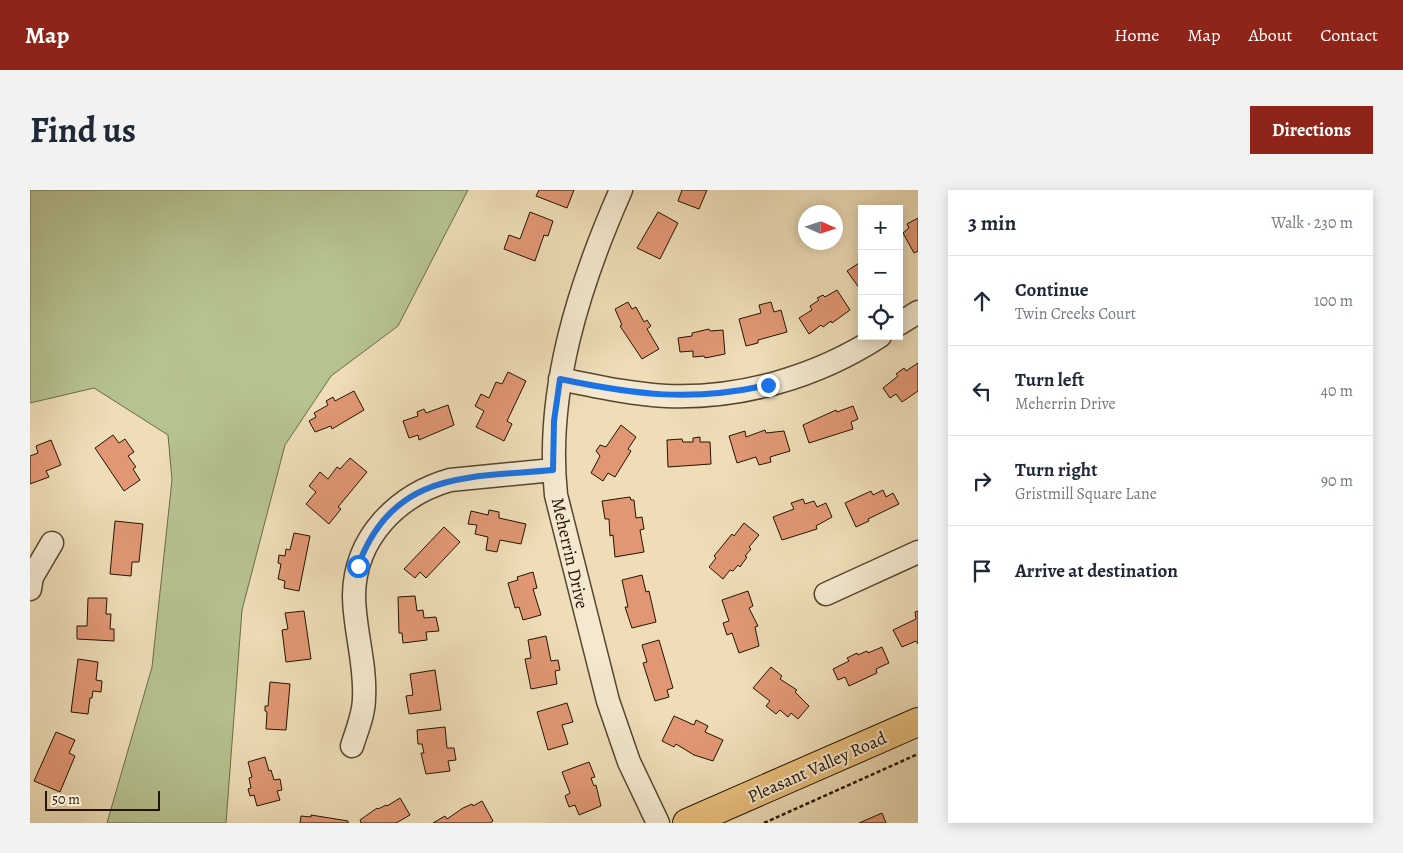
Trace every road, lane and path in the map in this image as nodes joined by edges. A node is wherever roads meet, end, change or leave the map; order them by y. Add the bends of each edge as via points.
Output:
1 (621, 190) edge
2 (918, 312) edge
3 (903, 321) edge
4 (873, 340) edge
5 (560, 379) junction
6 (553, 470) junction
7 (52, 543) dead end
8 (918, 552) edge
9 (30, 589) edge
10 (826, 594) dead end
11 (918, 722) edge
12 (352, 746) dead end
13 (918, 754) edge
14 (658, 823) edge
15 (688, 823) edge
16 (764, 823) edge

1 - 5 street, Meherrin Drive via 591,264
2 - 3 street
4 - 5 street via 808,373 768,385 717,394 642,394
5 - 6 street, Meherrin Drive via 554,421
6 - 12 street via 437,484 406,499 379,525 364,551 355,582 364,697 363,712
6 - 14 street, Meherrin Drive via 558,505 608,701 629,762
7 - 9 street via 32,577
8 - 10 street
11 - 15 main road, Pleasant Valley Road
13 - 16 path

